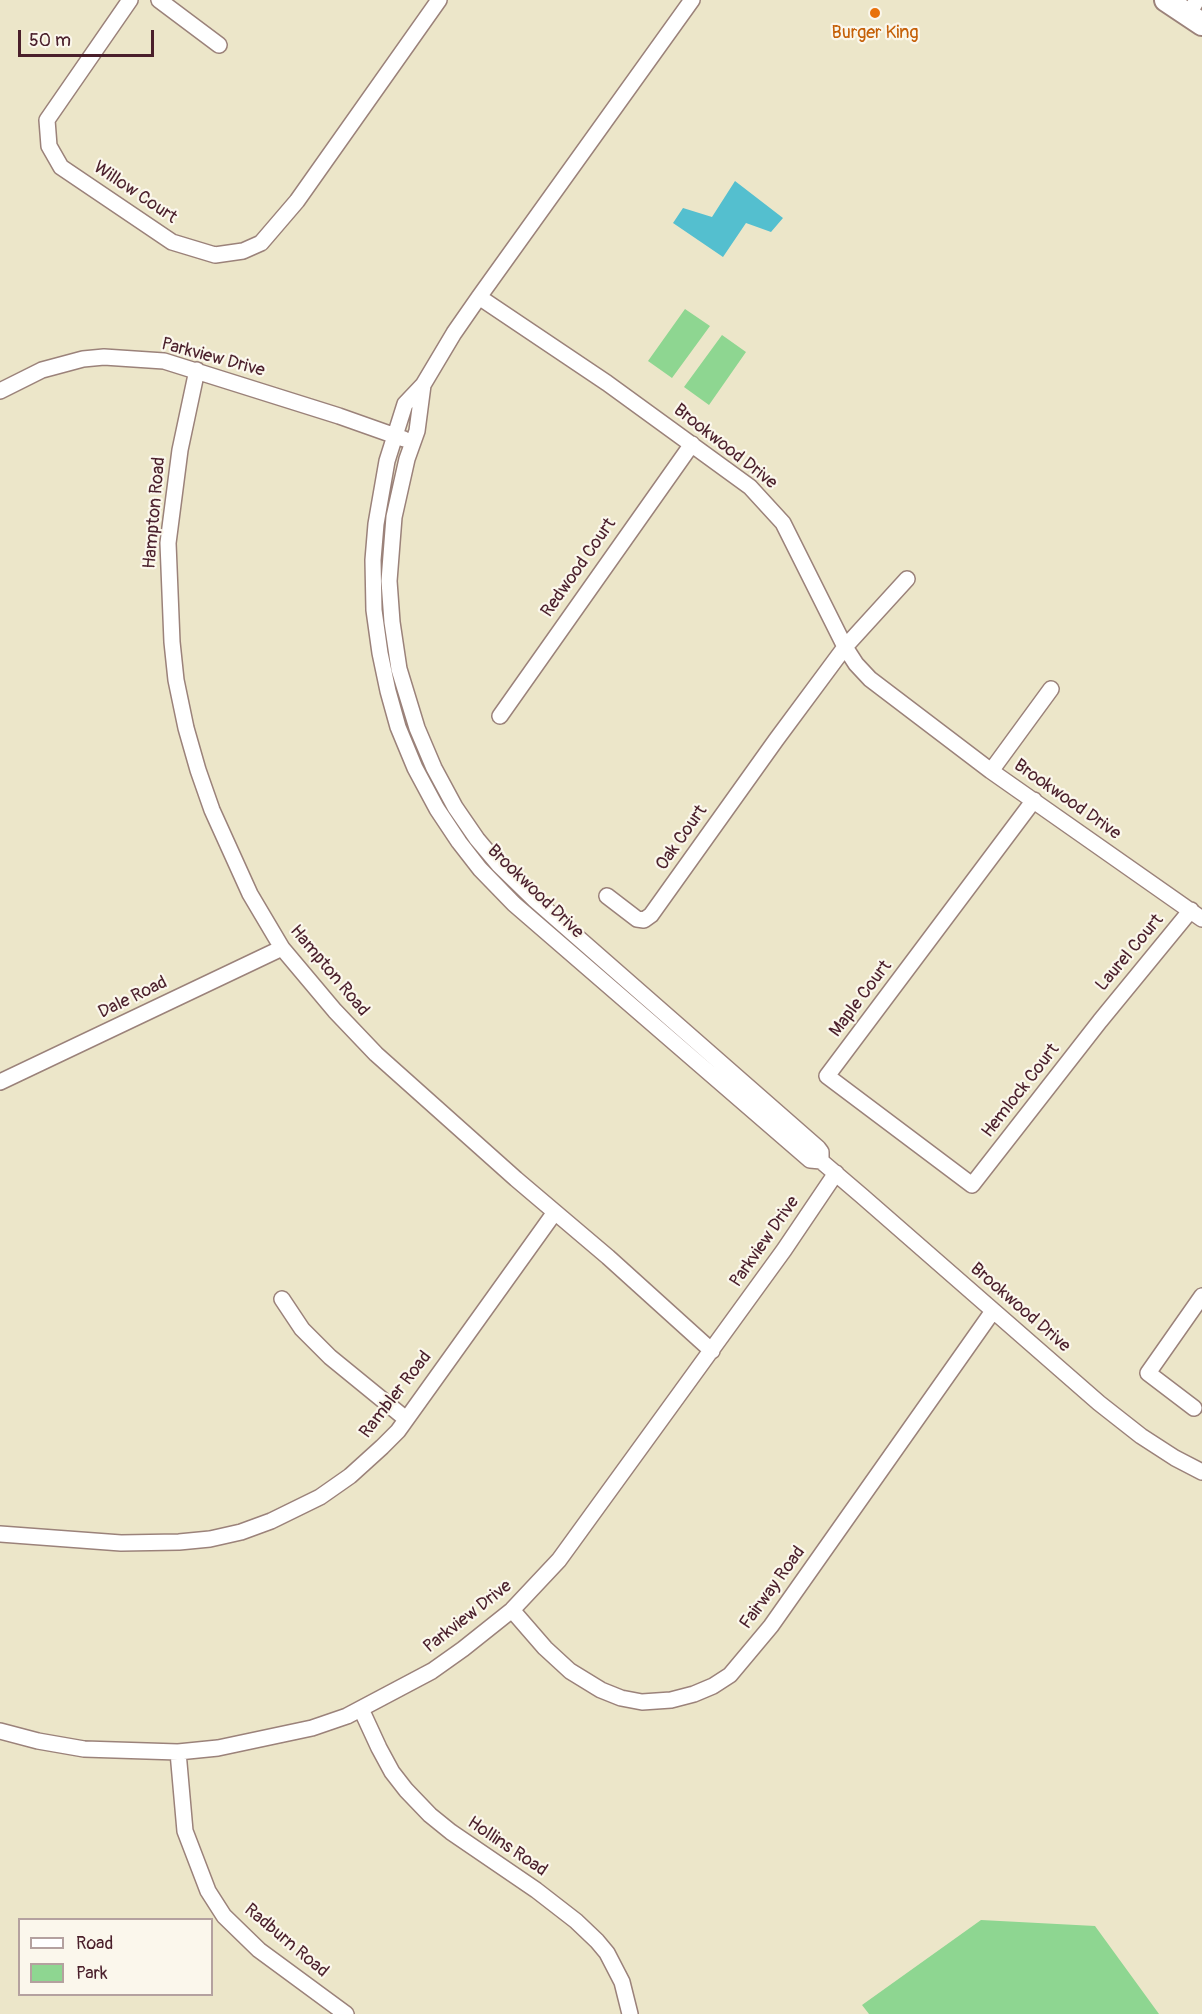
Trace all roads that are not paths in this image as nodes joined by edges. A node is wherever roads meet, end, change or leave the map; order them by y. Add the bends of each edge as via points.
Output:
1 (130, 0) edge
2 (159, 0) edge
3 (439, 0) edge
4 (692, 0) edge
5 (1166, 0) edge
6 (1196, 13) edge
7 (219, 45) dead end
8 (479, 297) junction
9 (197, 370) junction
10 (423, 385) junction
11 (0, 391) edge
12 (394, 436) junction
13 (413, 442) junction
14 (692, 444) junction
15 (907, 579) dead end
16 (845, 647) junction
17 (1051, 689) dead end
18 (500, 716) dead end
19 (991, 771) junction
20 (1034, 800) junction
21 (607, 896) dead end
22 (1196, 914) edge
23 (282, 948) junction
24 (1100, 1021) joint
25 (0, 1083) edge
26 (821, 1161) junction
27 (836, 1173) junction
28 (972, 1185) joint
29 (555, 1212) junction
30 (1202, 1296) edge
31 (282, 1299) dead end
32 (993, 1311) junction
33 (711, 1351) junction
34 (1194, 1408) dead end
35 (406, 1419) junction
36 (1202, 1472) edge
37 (0, 1534) edge
38 (512, 1610) junction
39 (361, 1709) junction
40 (0, 1731) edge
41 (178, 1752) junction
42 (346, 2014) edge
43 (630, 2014) edge

1 - 3 street, Willow Court via 47,120 49,146 61,167 172,242 215,255 261,243 297,201
2 - 7 street
4 - 8 street, Brookwood Drive
5 - 6 main road
8 - 10 street, Brookwood Drive
8 - 14 street, Brookwood Drive
9 - 11 street, Parkview Drive via 164,361 83,359 42,370
9 - 12 street, Parkview Drive
9 - 23 street, Hampton Road via 180,450 168,543 176,680 189,739 212,810 250,894
10 - 12 street, Brookwood Drive via 405,404
10 - 13 street, Brookwood Drive
12 - 13 street, Parkview Drive
12 - 26 street, Brookwood Drive via 376,524 374,609 398,727 437,810 480,869 514,904 810,1160
13 - 26 street, Brookwood Drive via 392,537 392,622 399,669 417,728 455,807 498,864 535,900 818,1148
14 - 16 street, Brookwood Drive via 750,487 783,523
14 - 18 street, Redwood Court
15 - 16 street
16 - 19 street, Brookwood Drive via 870,679
16 - 21 street, Oak Court via 651,915 637,919
17 - 19 street
19 - 20 street, Brookwood Drive
20 - 22 street, Brookwood Drive
20 - 28 street, Maple Court via 827,1076
22 - 24 street, Laurel Court
23 - 25 street, Dale Road
23 - 29 street, Hampton Road via 376,1054
24 - 28 street, Hemlock Court
26 - 27 street, Brookwood Drive
27 - 32 street, Brookwood Drive
27 - 33 street, Parkview Drive
29 - 33 street, Hampton Road
29 - 35 street, Rambler Road
30 - 34 street via 1148,1373
31 - 35 street via 302,1329 323,1350
32 - 36 street, Brookwood Drive via 1140,1436
32 - 38 street, Fairway Road via 771,1626 730,1675 713,1686 671,1700 642,1702 621,1698 570,1671
33 - 38 street, Parkview Drive via 559,1560
35 - 37 street, Rambler Road via 382,1448 320,1497 241,1532 179,1542 121,1543
38 - 39 street, Parkview Drive via 432,1671
39 - 41 street, Parkview Drive via 301,1730 218,1748
39 - 43 street, Hollins Road via 392,1772 430,1815 536,1890 597,1941 622,1982
40 - 41 street, Parkview Drive via 84,1749
41 - 42 street, Radburn Road via 185,1831 208,1891 224,1916 259,1950

